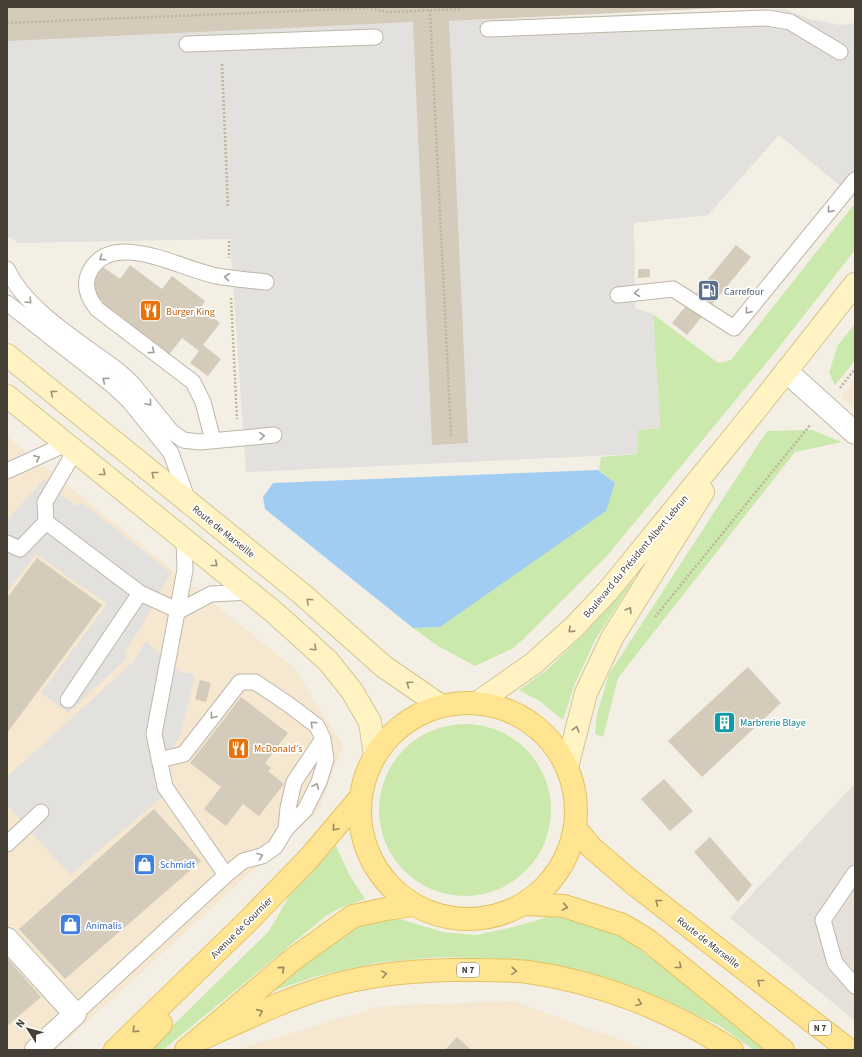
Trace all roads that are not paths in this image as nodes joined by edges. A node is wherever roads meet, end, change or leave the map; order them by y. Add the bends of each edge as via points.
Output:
1 (488, 29) dead end
2 (375, 37) dead end
3 (187, 44) dead end
4 (840, 52) dead end
5 (855, 180) edge
6 (7, 269) edge
7 (266, 282) dead end
8 (855, 284) edge
9 (618, 295) dead end
10 (7, 302) edge
11 (7, 355) edge
12 (786, 371) junction
13 (7, 396) edge
14 (758, 407) junction
15 (855, 433) edge
16 (274, 435) dead end
17 (213, 440) junction
18 (71, 448) junction
19 (7, 471) edge
20 (188, 502) junction
21 (46, 522) junction
22 (184, 539) junction
23 (7, 543) edge
24 (250, 592) junction
25 (140, 593) junction
26 (178, 611) junction
27 (68, 700) dead end
28 (477, 703) junction
29 (441, 706) junction
30 (323, 739) junction
31 (375, 755) junction
32 (159, 760) junction
33 (567, 767) junction
34 (360, 798) junction
35 (41, 812) dead end
36 (575, 828) junction
37 (286, 829) junction
38 (7, 844) edge
39 (855, 873) edge
40 (226, 875) junction
41 (526, 904) junction
42 (413, 905) junction
43 (247, 922) junction
44 (7, 939) edge
45 (855, 986) edge
46 (75, 1014) junction
47 (192, 1045) edge
48 (36, 1050) edge
49 (115, 1050) edge
50 (140, 1050) edge
51 (732, 1050) edge
52 (783, 1050) edge
53 (849, 1050) edge

1 - 4 lane via 767,18 790,22
2 - 3 lane
5 -> 9 lane via 734,328 673,289
6 -> 17 lane via 21,292 38,309 132,383 171,431 183,440
7 -> 17 lane via 217,276 133,252 119,251 106,255 94,264 88,275 88,298 97,309 193,382 203,402
8 - 12 main road, Boulevard du Président Albert Lebrun
20 -> 10 lane via 171,453 129,401
20 -> 11 main road, Route de Marseille
12 - 14 main road, Boulevard du Président Albert Lebrun
12 - 15 street
13 - 18 main road
14 -> 28 main road, Boulevard du Président Albert Lebrun via 608,591 574,627 534,663
33 -> 14 main road, Boulevard du Président Albert Lebrun via 586,693 612,638
17 -> 16 lane
19 -> 18 lane
18 - 21 lane via 45,502
18 -> 22 main road
29 -> 20 main road, Route de Marseille via 383,666 302,594
21 - 23 lane via 20,549
21 - 25 lane
22 -> 24 main road
22 - 26 lane via 185,570
24 - 26 lane via 210,594
24 -> 31 main road via 328,661 352,692 370,722
25 - 26 lane
25 - 27 lane
26 - 32 lane via 154,734
28 - 29 main road
28 - 33 main road via 505,709 531,722 552,742
29 - 31 main road via 415,716 392,733
30 -> 32 lane via 317,726 288,704 255,682 240,682 184,754
30 - 37 lane via 294,782
37 -> 30 lane via 305,810 319,782 326,759
31 - 34 main road via 365,776
32 - 40 lane via 164,787
33 - 36 main road via 575,792
34 - 42 main road via 361,830 370,860 388,886
34 -> 43 main road, Avenue de Gournier via 310,857
35 - 38 lane
36 - 41 main road via 569,850 553,878
53 -> 36 main road, Route de Marseille / N 7 via 634,884 592,848
40 -> 37 lane via 243,861 262,856 275,847
39 - 45 lane via 823,920 835,963
40 - 46 lane
41 - 42 main road via 502,914 472,920 442,917
41 -> 52 main road via 564,906 623,925 649,942
47 -> 42 main road via 292,960 353,916
43 -> 49 main road, Avenue de Gournier
43 - 50 main road via 241,943 142,1044
44 - 46 street
46 - 48 street
47 -> 51 main road, N 7 via 277,1004 328,987 384,974 484,969 528,972 578,982 623,996 673,1016

